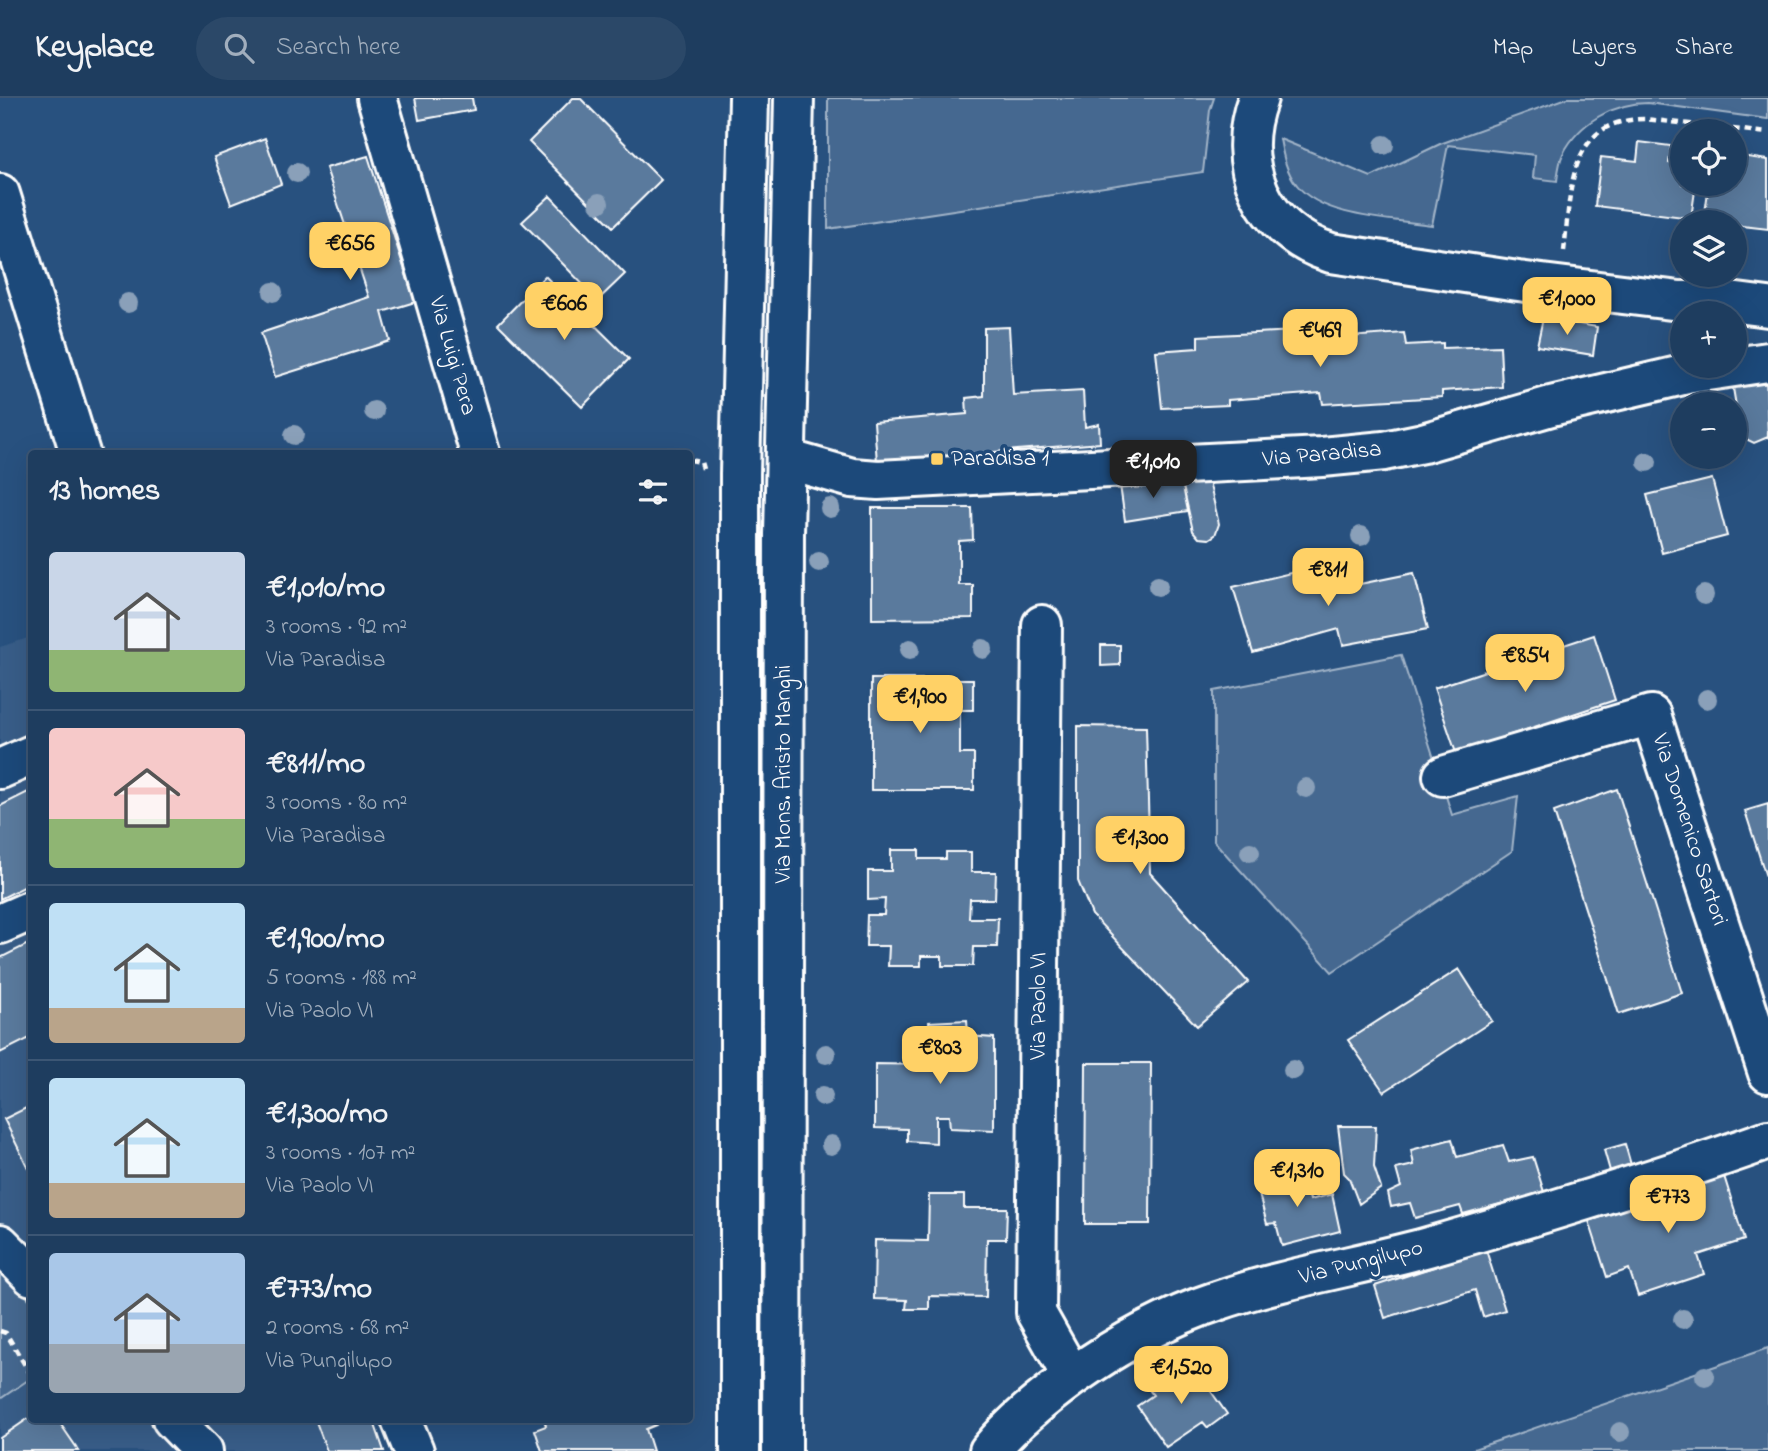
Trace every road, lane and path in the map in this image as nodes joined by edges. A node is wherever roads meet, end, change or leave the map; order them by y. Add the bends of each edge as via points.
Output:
1 (377, 98) edge
2 (749, 98) edge
3 (794, 98) edge
4 (1258, 98) edge
5 (1768, 133) edge
6 (0, 194) edge
7 (1563, 261) dead end
8 (1670, 304) edge
9 (1747, 304) edge
10 (1768, 307) edge
11 (1768, 362) edge
12 (1747, 364) edge
13 (1673, 378) edge
14 (79, 450) edge
15 (479, 450) edge
16 (786, 459) junction
17 (1042, 625) dead end
18 (28, 756) edge
19 (0, 769) edge
20 (1443, 776) dead end
21 (28, 912) edge
22 (0, 925) edge
23 (1768, 1073) edge
24 (1768, 1140) edge
25 (0, 1244) edge
26 (28, 1272) edge
27 (0, 1331) edge
28 (28, 1370) edge
29 (1072, 1377) junction
30 (176, 1423) edge
31 (403, 1423) edge
32 (203, 1451) edge
33 (414, 1451) edge
34 (740, 1451) edge
35 (782, 1451) edge
36 (989, 1451) edge

1 - 15 street, Via Luigi Pera
2 - 34 street, Via Mons. Aristo Manghi via 740,486
3 - 16 street, Via Mons. Aristo Manghi
4 - 8 street via 1249,139 1255,185 1286,230 1310,246 1331,253
5 - 7 path via 1645,119 1610,126 1589,142 1576,163
6 - 14 street
9 - 10 street
11 - 12 street, Via Paradisa
13 - 16 street, Via Paradisa via 1551,406 1423,443 1335,456 878,480 852,478
16 - 35 street, Via Mons. Aristo Manghi
17 - 29 street, Via Paolo VI via 1036,1313
18 - 19 street
20 - 23 street, Via Domenico Sartori via 1651,715
21 - 22 street
24 - 29 street, Via Pungilupo via 1542,1214 1218,1300 1140,1334
25 - 26 street
27 - 28 path via 6,1333
29 - 36 street, Via Pungilupo via 1017,1421
30 - 32 street
31 - 33 street

